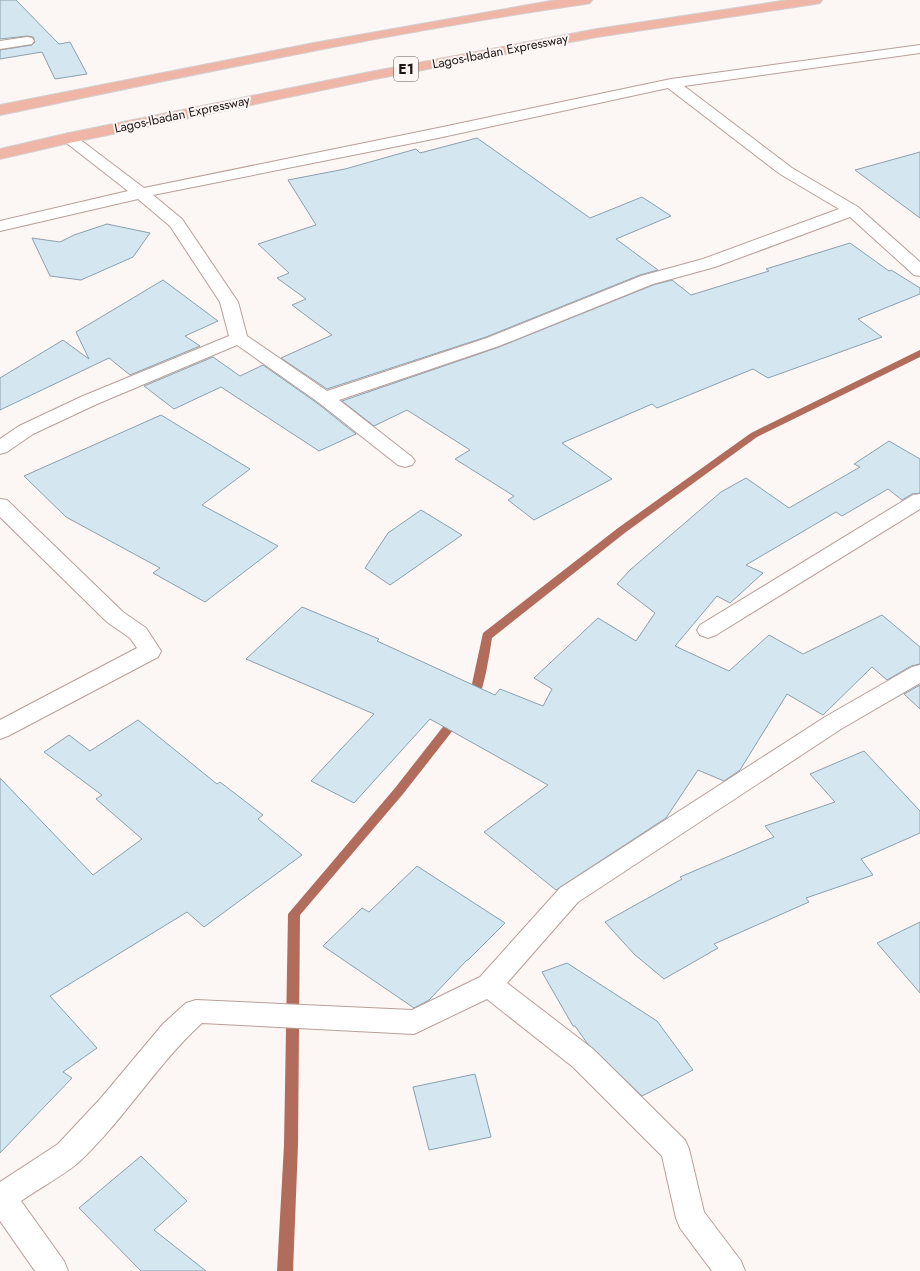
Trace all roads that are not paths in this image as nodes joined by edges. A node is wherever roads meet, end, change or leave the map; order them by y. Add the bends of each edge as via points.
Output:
1 (585, 0) edge
2 (815, 0) edge
3 (27, 41) dead end
4 (0, 45) edge
5 (920, 49) edge
6 (671, 83) junction
7 (0, 110) edge
8 (69, 138) junction
9 (0, 154) edge
10 (140, 193) junction
11 (852, 210) junction
12 (0, 226) edge
13 (920, 271) edge
14 (239, 338) junction
15 (325, 398) junction
16 (0, 448) edge
17 (405, 461) dead end
18 (920, 500) edge
19 (0, 505) edge
20 (708, 630) dead end
21 (920, 673) edge
22 (0, 730) edge
23 (489, 985) junction
24 (1, 1197) edge
25 (53, 1271) edge
26 (730, 1271) edge

1 - 7 highway via 314,47
2 - 8 highway, Lagos-Ibadan Expressway / E1 via 589,34 367,76
3 - 4 street
5 - 6 street
6 - 10 street via 446,132
6 - 11 street via 786,171
8 - 9 highway, Lagos-Ibadan Expressway / E1
8 - 10 street
10 - 12 street
10 - 14 street via 176,223 229,302
11 - 13 street
11 - 15 street via 709,263 647,280 493,342
14 - 15 street
14 - 16 street via 90,400 26,430
15 - 17 street
18 - 20 street
19 - 22 street via 115,617 138,633 150,651
21 - 23 street via 833,723 569,894
23 - 24 street via 414,1022 196,1011 173,1032 68,1153
23 - 26 street via 583,1058 675,1149 690,1218
24 - 25 street

